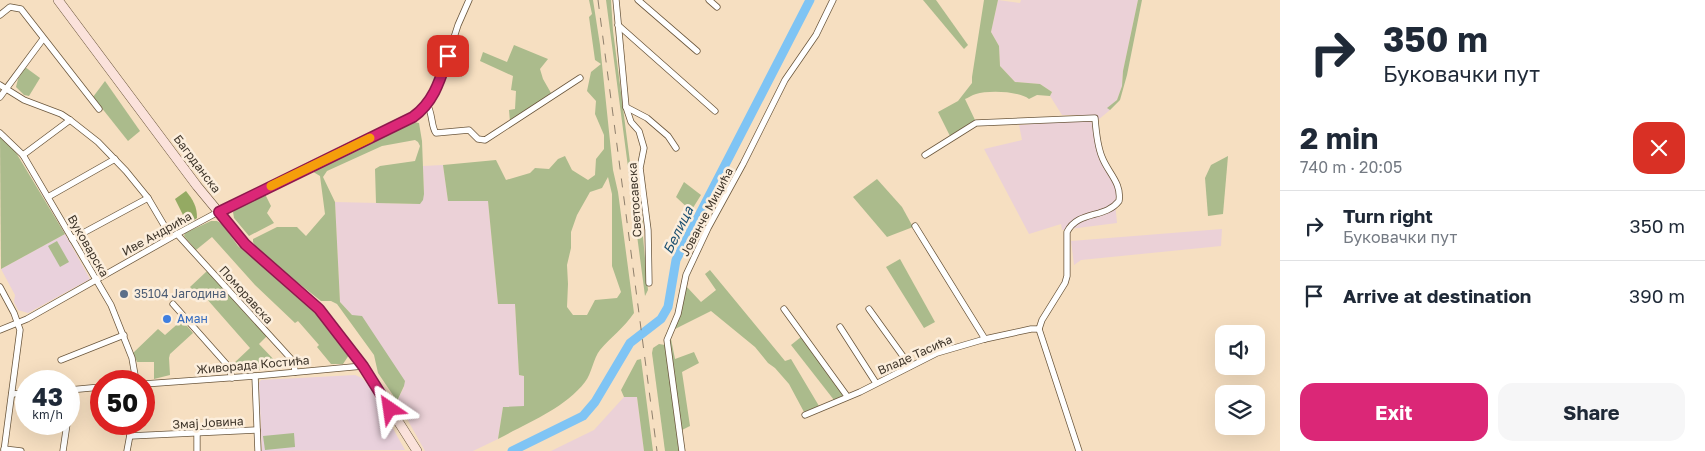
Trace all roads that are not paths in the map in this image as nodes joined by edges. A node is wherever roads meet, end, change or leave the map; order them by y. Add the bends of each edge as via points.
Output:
1 (58, 0) edge
2 (469, 0) edge
3 (616, 0) edge
4 (638, 0) edge
5 (709, 0) edge
6 (833, 0) edge
7 (717, 7) dead end
8 (0, 15) edge
9 (618, 25) junction
10 (43, 39) junction
11 (697, 52) dead end
12 (580, 78) dead end
13 (3, 87) edge
14 (0, 97) edge
15 (427, 104) junction
16 (626, 107) junction
17 (99, 109) dead end
18 (715, 110) dead end
19 (70, 120) junction
20 (0, 133) edge
21 (676, 148) dead end
22 (23, 155) junction
23 (925, 155) dead end
24 (115, 159) junction
25 (48, 197) junction
26 (148, 198) junction
27 (219, 212) junction
28 (915, 226) dead end
29 (177, 234) junction
30 (171, 237) junction
31 (72, 238) junction
32 (96, 279) junction
33 (649, 283) dead end
34 (0, 287) edge
35 (173, 304) dead end
36 (784, 309) dead end
37 (870, 309) dead end
38 (18, 322) junction
39 (840, 327) dead end
40 (1039, 329) junction
41 (0, 330) edge
42 (124, 335) junction
43 (985, 340) junction
44 (61, 360) dead end
45 (363, 366) junction
46 (910, 366) junction
47 (135, 370) edge
48 (295, 372) junction
49 (255, 376) junction
50 (232, 378) junction
51 (155, 383) edge
52 (876, 383) junction
53 (12, 394) junction
54 (15, 394) edge
55 (848, 396) junction
56 (805, 415) dead end
57 (257, 430) junction
58 (196, 434) junction
59 (66, 435) edge
60 (130, 436) joint
61 (4, 450) edge
62 (21, 451) edge
63 (64, 451) edge
64 (127, 451) edge
65 (197, 451) edge
66 (258, 451) edge
67 (417, 451) edge
68 (682, 451) edge
69 (1079, 451) edge

1 - 27 main road, Багрданска
2 - 15 street via 438,87
3 - 9 street, Светосавска
4 - 11 street
5 - 7 street
6 - 68 street, Јованче Мицића via 816,35 786,80 686,275 678,314 667,340
8 - 10 street via 10,7 18,7
9 - 16 street, Светосавска
9 - 18 street
10 - 13 street
10 - 17 street
12 - 15 street via 485,140 478,140 469,130 436,133
13 - 14 street
13 - 19 street
15 - 27 street, Иве Андрића via 422,111 400,124
16 - 21 street via 647,118 668,136
16 - 33 street, Светосавска via 644,148 640,168 648,230
19 - 22 street
19 - 24 street
20 - 22 street, Вуковарска
22 - 25 street, Вуковарска
23 - 40 street via 976,123 1094,118 1099,146 1118,186 1119,201 1110,209 1081,217 1070,225 1065,283
24 - 25 street
24 - 26 street
25 - 31 street, Вуковарска
26 - 30 street
26 - 31 street
27 - 29 street, Иве Андрића
27 - 45 main road, Багрданска via 245,244 319,309
28 - 43 street
29 - 30 street, Иве Андрића
29 - 48 street, Поморавска via 294,362
30 - 32 street, Иве Андрића
31 - 32 street, Вуковарска
32 - 38 street, Иве Андрића
32 - 42 street, Вуковарска
34 - 38 street
35 - 50 street via 229,367
36 - 55 street
37 - 46 street
38 - 41 street, Иве Андрића
38 - 53 street via 20,330
39 - 52 street
40 - 43 street, Владе Тасића
40 - 69 street
42 - 44 street
42 - 47 street, Вуковарска
43 - 46 street, Владе Тасића via 938,353
45 - 48 street, Живорада Костића
45 - 67 main road, Багрданска
46 - 52 street, Владе Тасића
48 - 49 street, Живорада Костића
49 - 50 street, Живорада Костића
49 - 57 street
50 - 51 street, Живорада Костића
52 - 55 street, Владе Тасића
53 - 54 street
53 - 61 street
55 - 56 street, Владе Тасића
57 - 58 street, Змај Јовина
57 - 66 street
58 - 60 street, Змај Јовина
58 - 65 street
59 - 63 street
60 - 64 street
61 - 62 street

